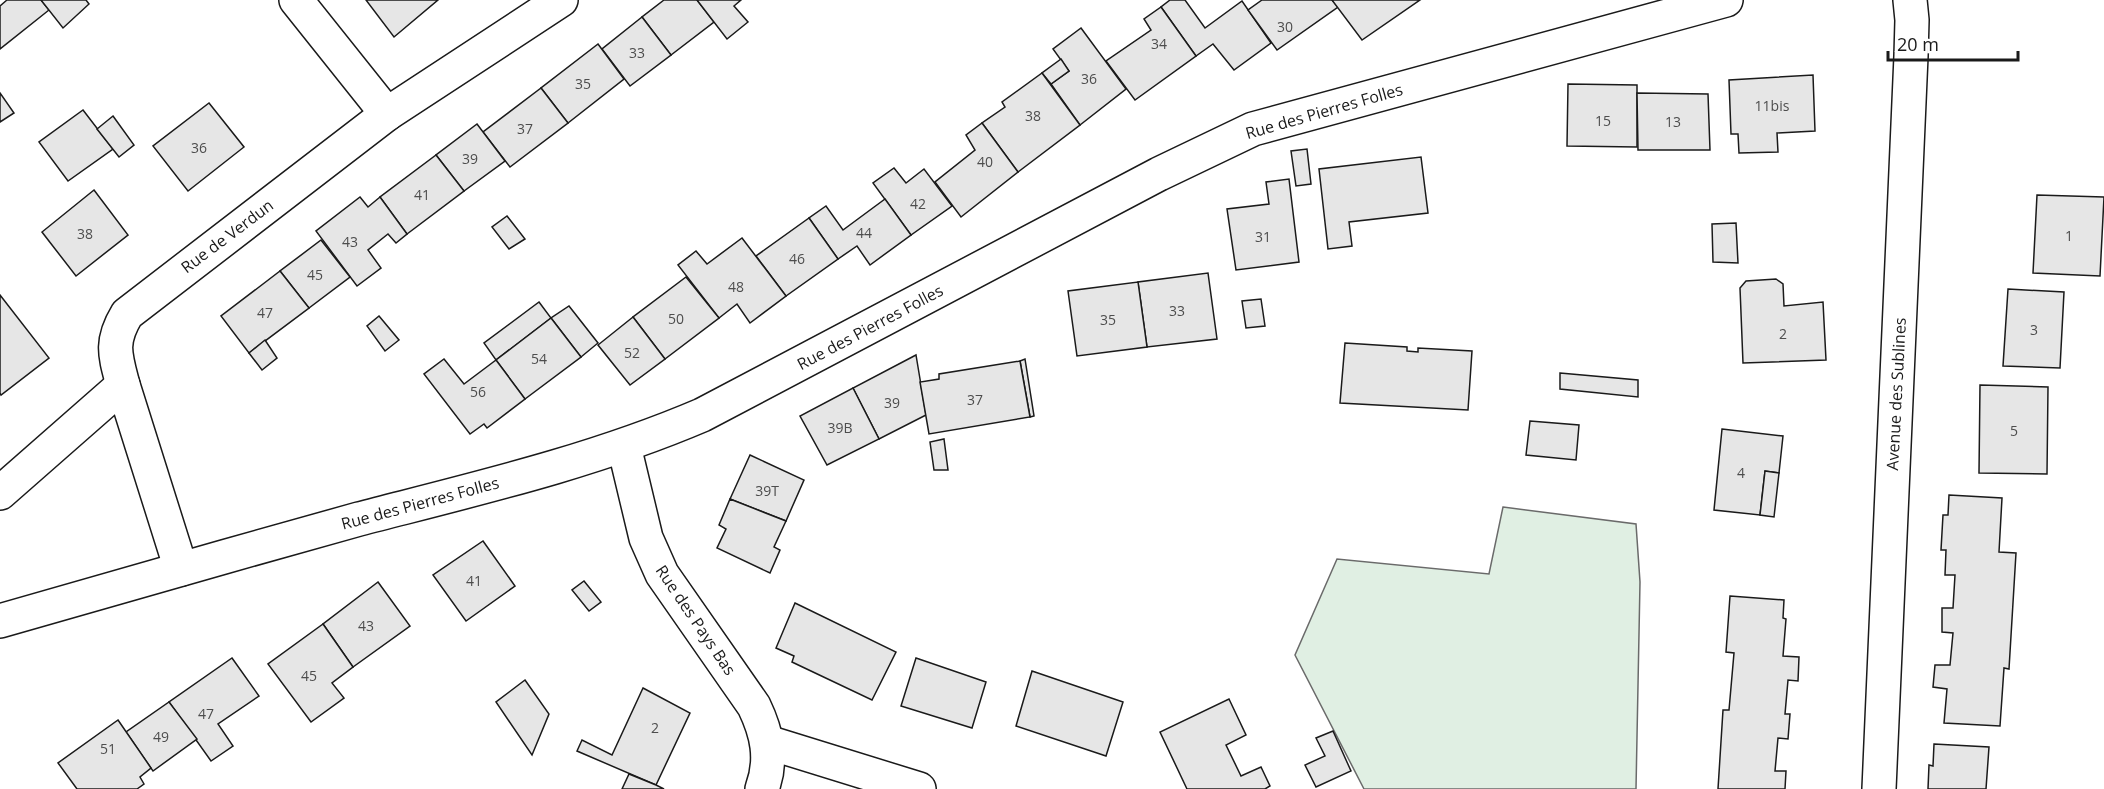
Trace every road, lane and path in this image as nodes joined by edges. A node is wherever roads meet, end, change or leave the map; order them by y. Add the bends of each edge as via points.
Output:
1 (296, 0) edge
2 (561, 0) edge
3 (1726, 0) edge
4 (1910, 0) edge
5 (387, 114) junction
6 (123, 385) junction
7 (624, 446) junction
8 (0, 494) edge
9 (181, 569) junction
10 (0, 621) edge
11 (767, 742) junction
12 (762, 789) edge
13 (919, 789) edge
14 (1879, 789) edge

1 - 5 street
2 - 5 street, Rue de Verdun
3 - 7 street, Rue des Pierres Folles via 1253,129 1159,174 702,415
4 - 14 street, Avenue des Sublines via 1910,80
5 - 6 street, Rue de Verdun via 127,314 115,339
6 - 8 street
6 - 9 street, Rue de Verdun
7 - 9 street, Rue des Pierres Folles
7 - 11 street, Rue des Pays Bas via 646,538 658,566 754,706
9 - 10 street, Rue des Pierres Folles
11 - 12 street, Rue des Pays Bas via 768,764
11 - 13 street

